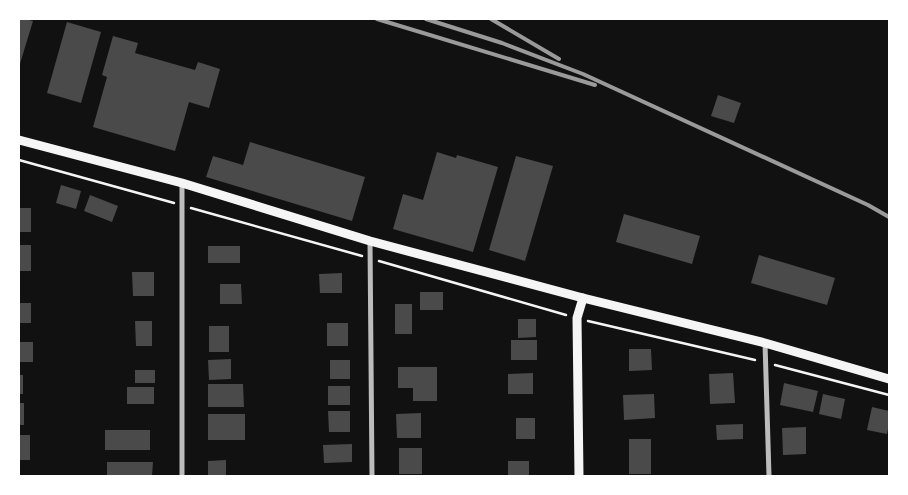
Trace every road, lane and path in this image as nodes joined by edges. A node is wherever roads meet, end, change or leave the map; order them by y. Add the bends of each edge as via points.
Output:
1 (19, 140) edge
2 (19, 160) edge
3 (182, 183) junction
4 (182, 205) junction
5 (370, 241) junction
6 (370, 258) junction
7 (583, 298) junction
8 (577, 318) junction
9 (765, 343) junction
10 (766, 362) junction
11 (889, 379) edge
12 (889, 396) edge
13 (182, 476) edge
14 (372, 476) edge
15 (579, 476) edge
16 (768, 476) edge

1 - 3 main road
2 - 4 path
3 - 4 street
3 - 5 main road
4 - 6 path
4 - 13 street
5 - 6 street
5 - 7 main road
6 - 8 path
6 - 14 street
7 - 8 main road
7 - 9 main road
8 - 10 path
8 - 15 main road
9 - 10 street
9 - 11 main road
10 - 12 path
10 - 16 street

